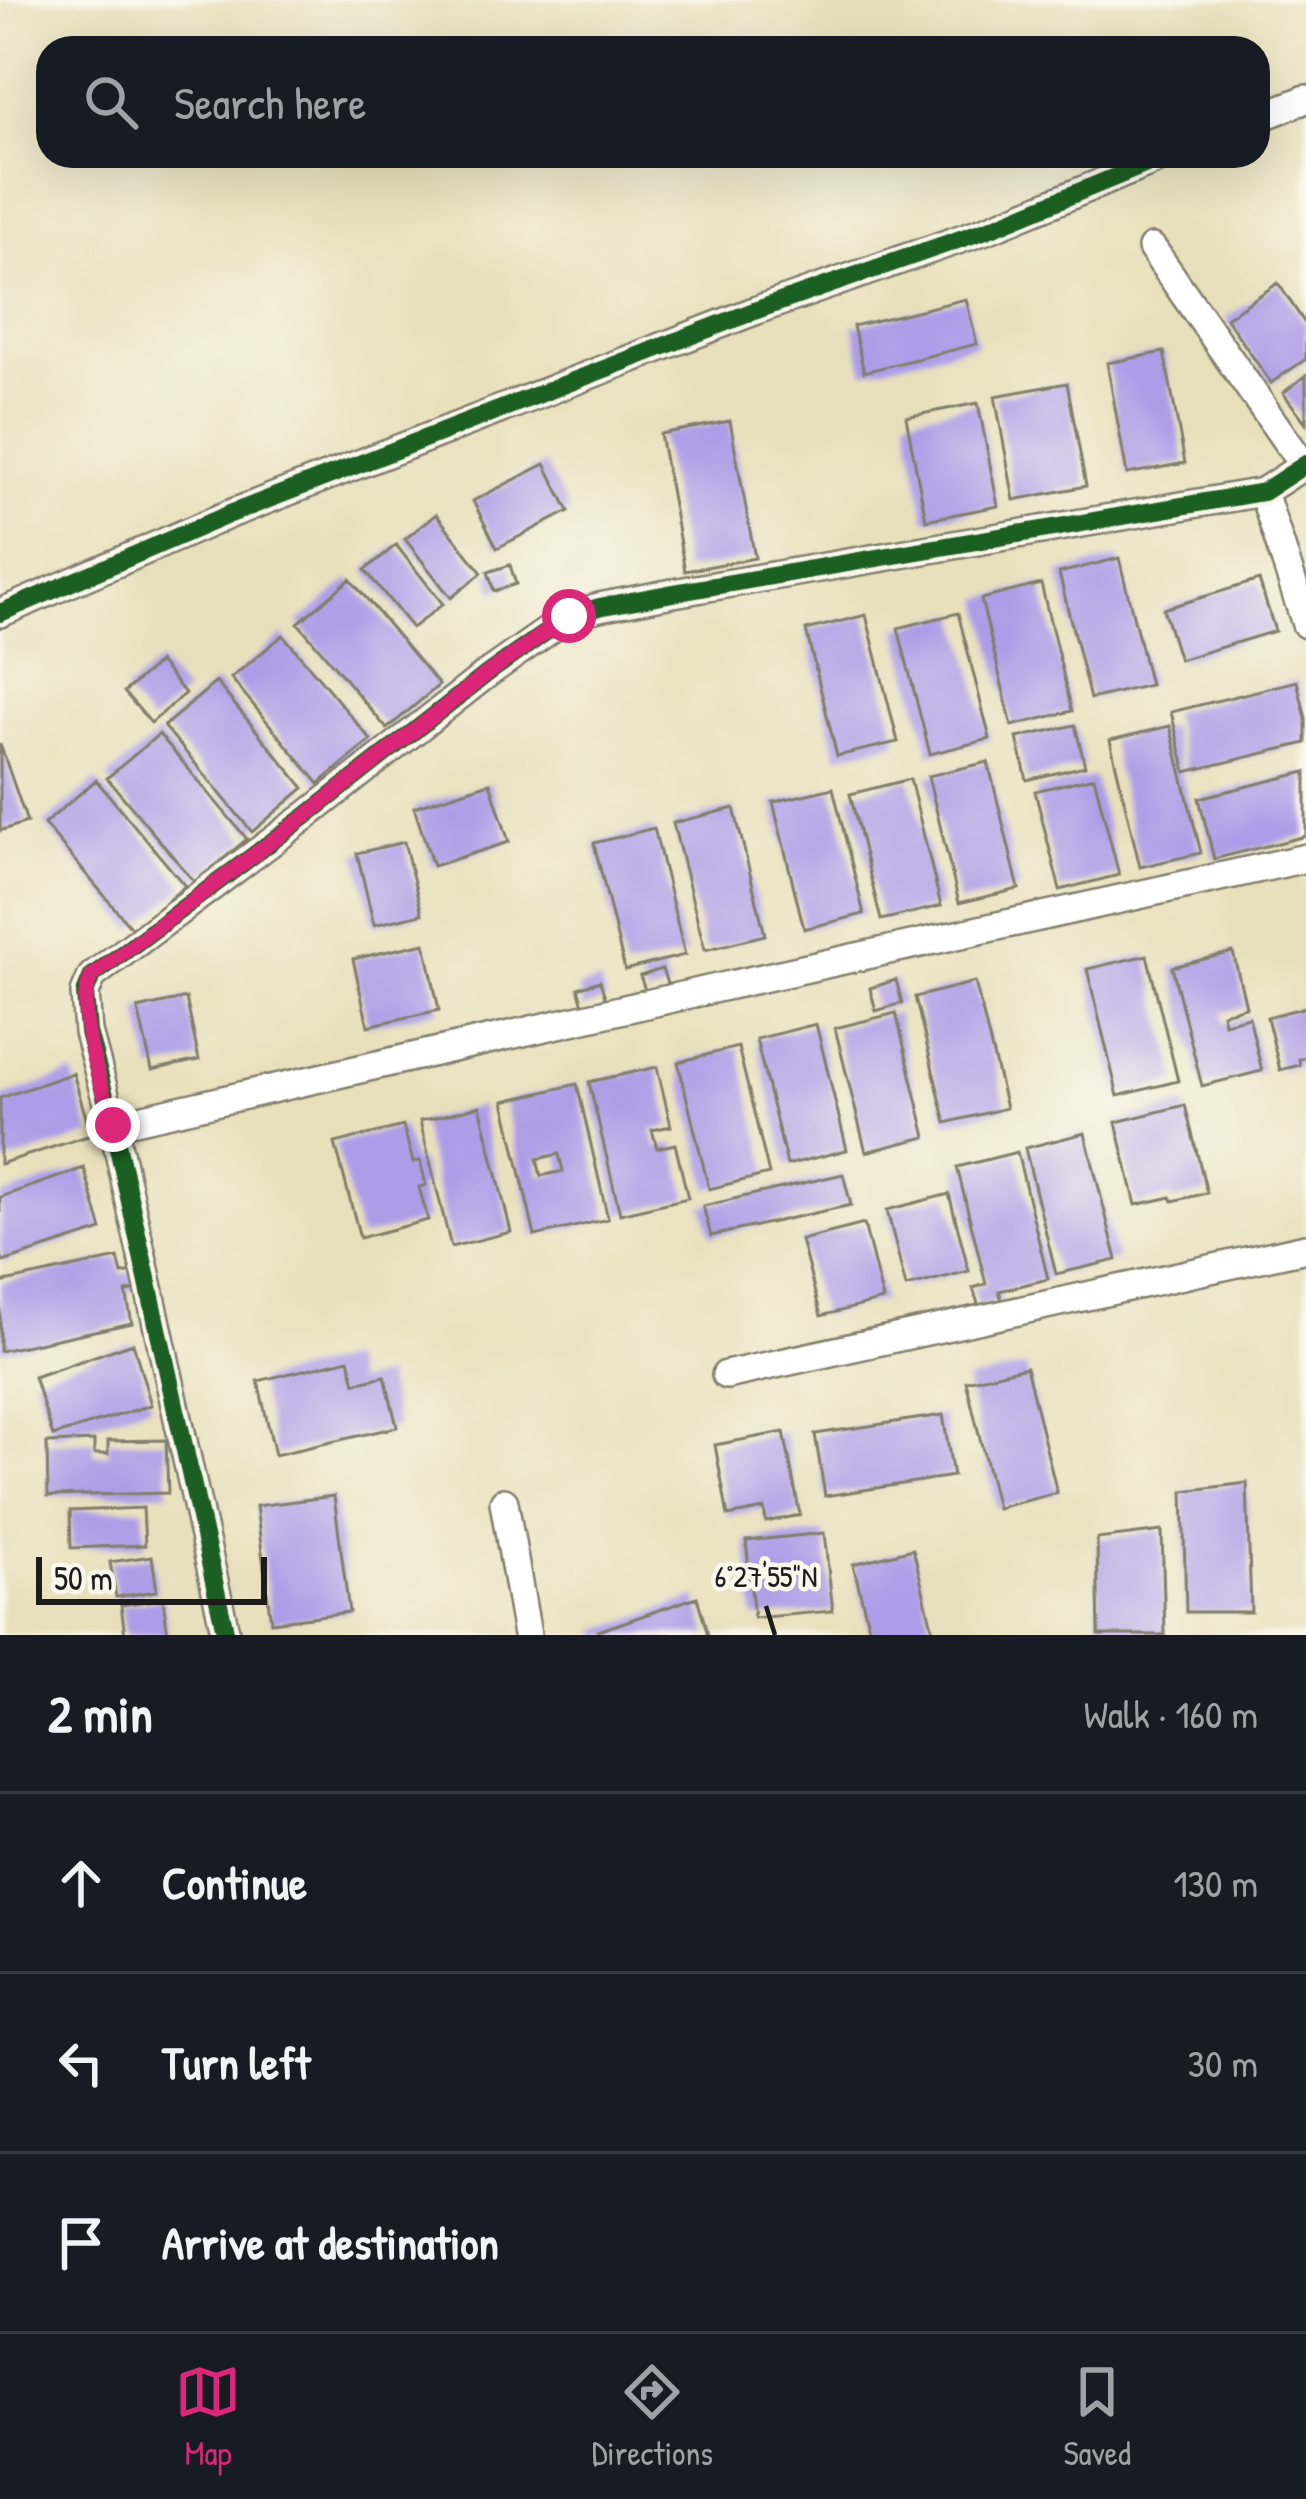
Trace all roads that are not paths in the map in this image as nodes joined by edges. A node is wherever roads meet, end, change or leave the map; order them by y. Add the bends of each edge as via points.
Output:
1 (1306, 99) edge
2 (1270, 113) edge
3 (1137, 168) edge
4 (1152, 248) dead end
5 (1305, 465) edge
6 (1263, 492) junction
7 (0, 613) edge
8 (1306, 624) edge
9 (1306, 858) edge
10 (113, 1125) junction
11 (1306, 1248) edge
12 (726, 1375) dead end
13 (504, 1502) dead end
14 (225, 1631) dead end
15 (527, 1635) edge

1 - 2 street
3 - 7 street via 252,506
4 - 5 street
5 - 6 street
6 - 8 street
6 - 10 street via 569,616 92,976 88,1032
9 - 10 street
10 - 14 street
11 - 12 street
13 - 15 street

